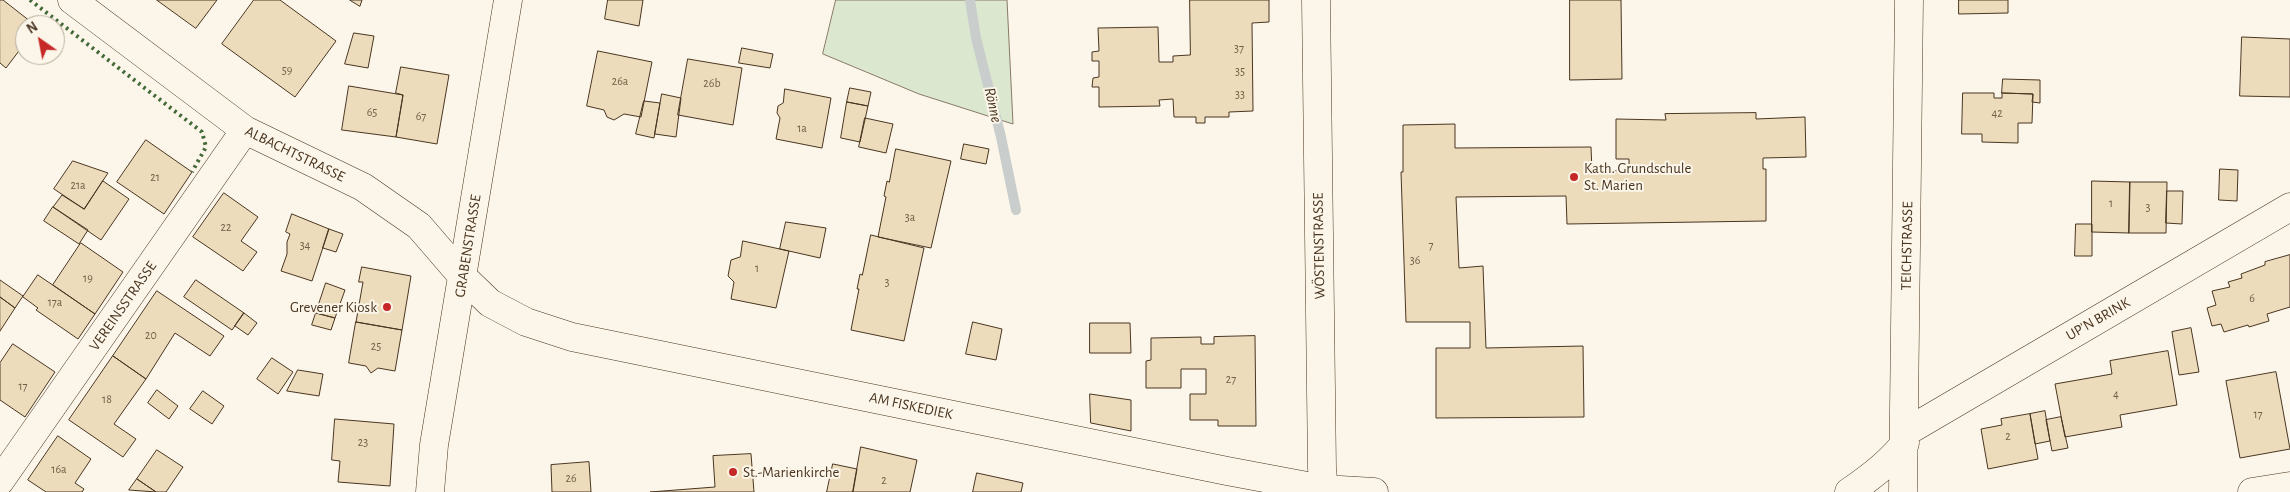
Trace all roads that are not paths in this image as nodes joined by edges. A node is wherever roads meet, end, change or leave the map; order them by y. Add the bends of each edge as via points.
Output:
1 (72, 0) edge
2 (508, 0) edge
3 (1316, 0) edge
4 (1909, 0) edge
5 (245, 130) junction
6 (2290, 207) edge
7 (463, 277) junction
8 (1905, 438) junction
9 (0, 481) edge
10 (2290, 486) edge
11 (1324, 490) edge
12 (430, 492) edge
13 (1374, 492) edge
14 (1850, 492) edge
15 (1903, 492) edge
16 (2252, 492) edge

1 - 5 street, ALBACHTSTRASSE
2 - 7 street, GRABENSTRASSE
3 - 11 street, WÖSTENSTRASSE
4 - 8 street, TEICHSTRASSE
5 - 7 street, ALBACHTSTRASSE via 363,187 419,226
5 - 9 street, VEREINSSTRASSE
6 - 8 street, UP'N BRINK
7 - 11 street, AM FISKEDIEK via 490,303 526,322 572,337
7 - 12 street, GRABENSTRASSE via 434,445
8 - 14 street, UP'N BRINK via 1896,455
8 - 15 street, TEICHSTRASSE
10 - 16 street
11 - 13 street, AM FISKEDIEK

